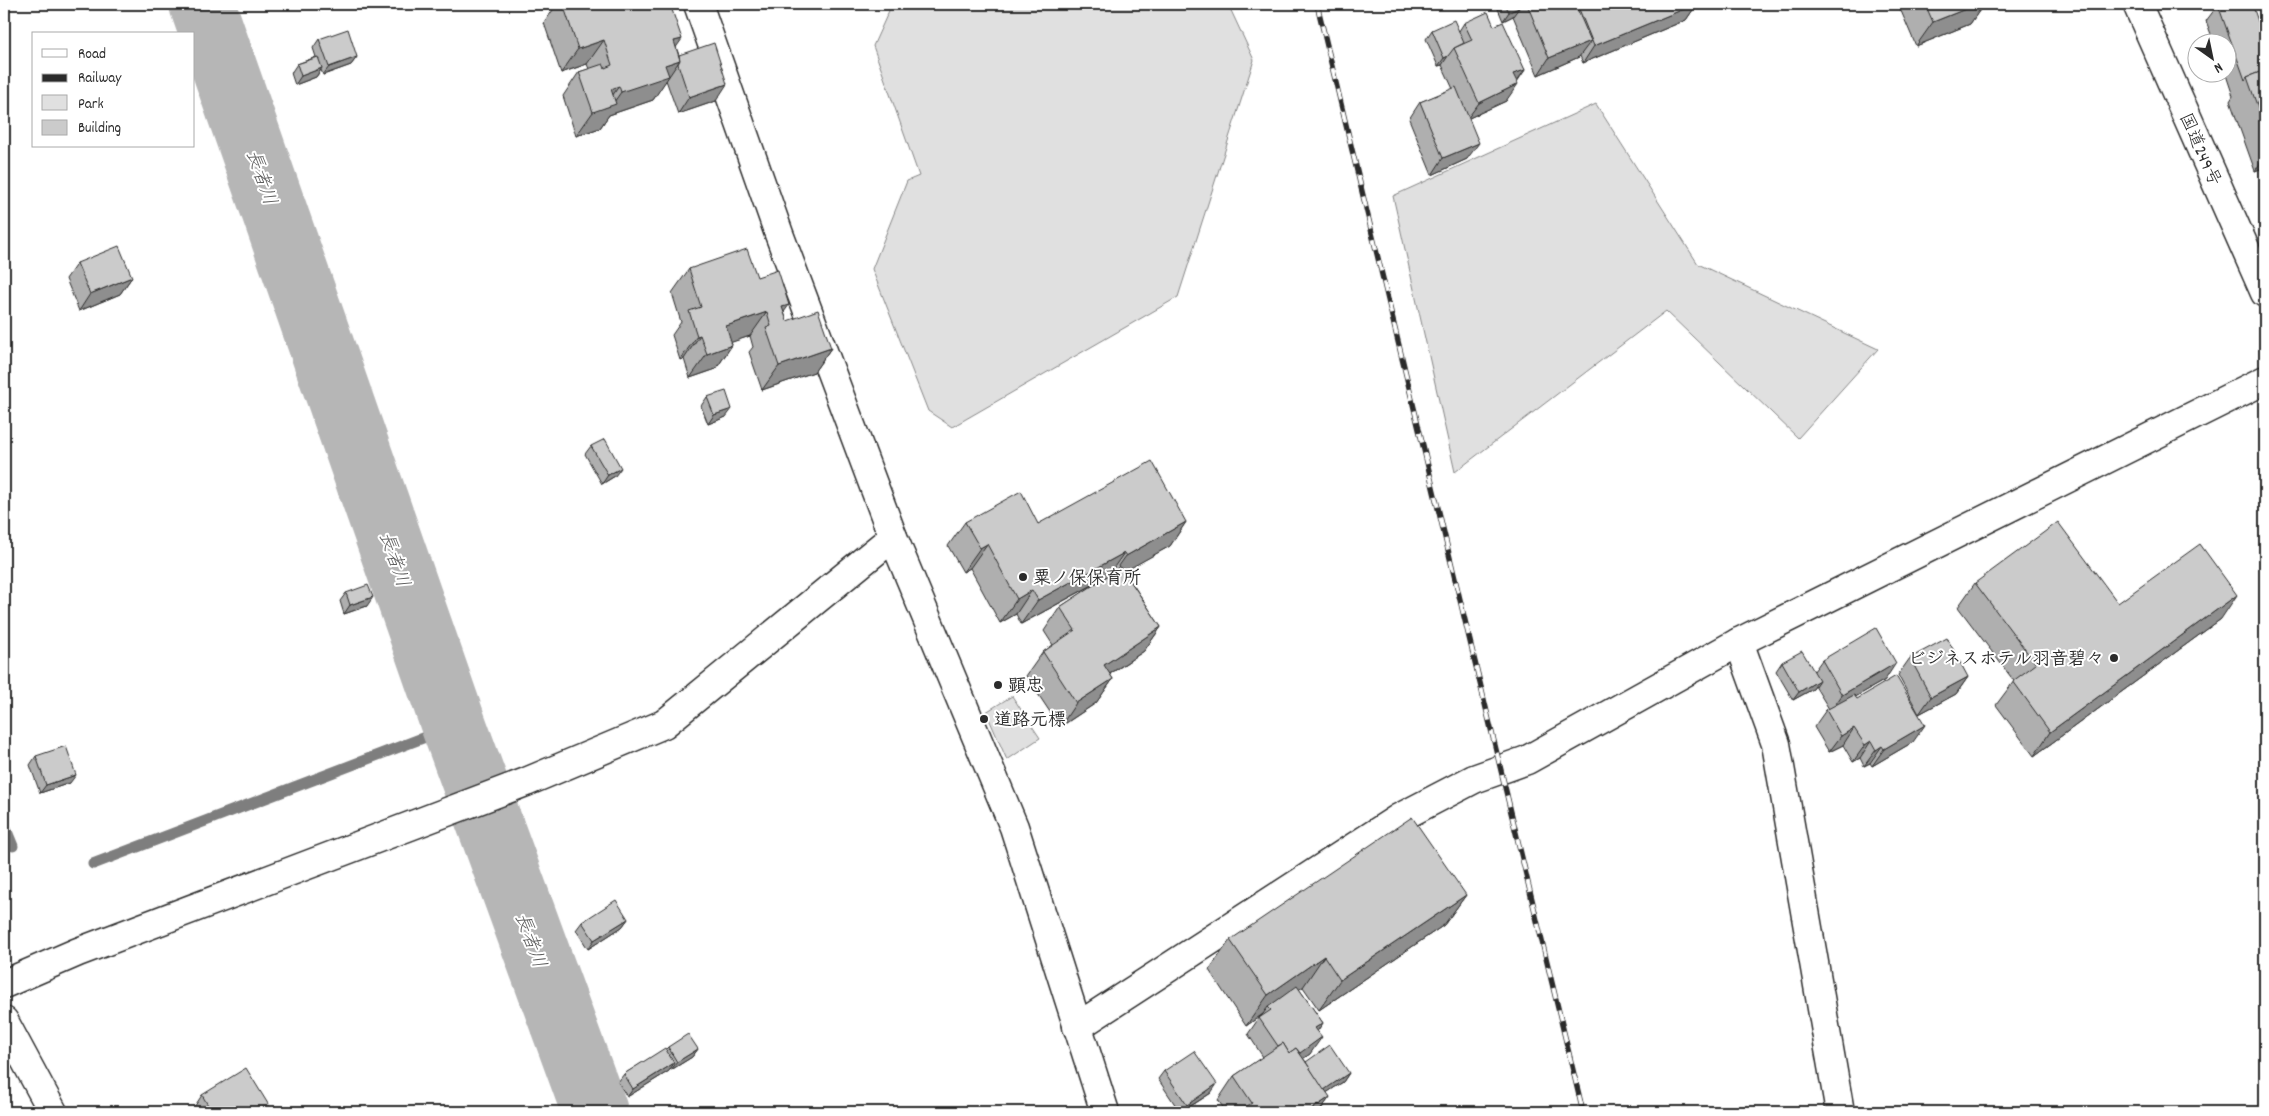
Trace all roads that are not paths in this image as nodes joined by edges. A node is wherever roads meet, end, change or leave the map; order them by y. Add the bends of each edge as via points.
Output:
1 (698, 4) edge
2 (2137, 4) edge
3 (2265, 293) edge
4 (2265, 380) edge
5 (894, 537) junction
6 (1739, 642) junction
7 (4, 984) edge
8 (4, 1021) edge
9 (1077, 1027) junction
10 (53, 1112) edge
11 (1105, 1112) edge
12 (1840, 1112) edge

1 - 5 main road via 779,234
2 - 3 main road, 国道249号
4 - 6 main road
5 - 7 main road via 664,724 445,814 78,952
5 - 9 main road via 1014,827
6 - 9 main road via 1527,760 1474,779 1399,818
6 - 12 main road via 1776,744
8 - 10 main road
9 - 11 main road

